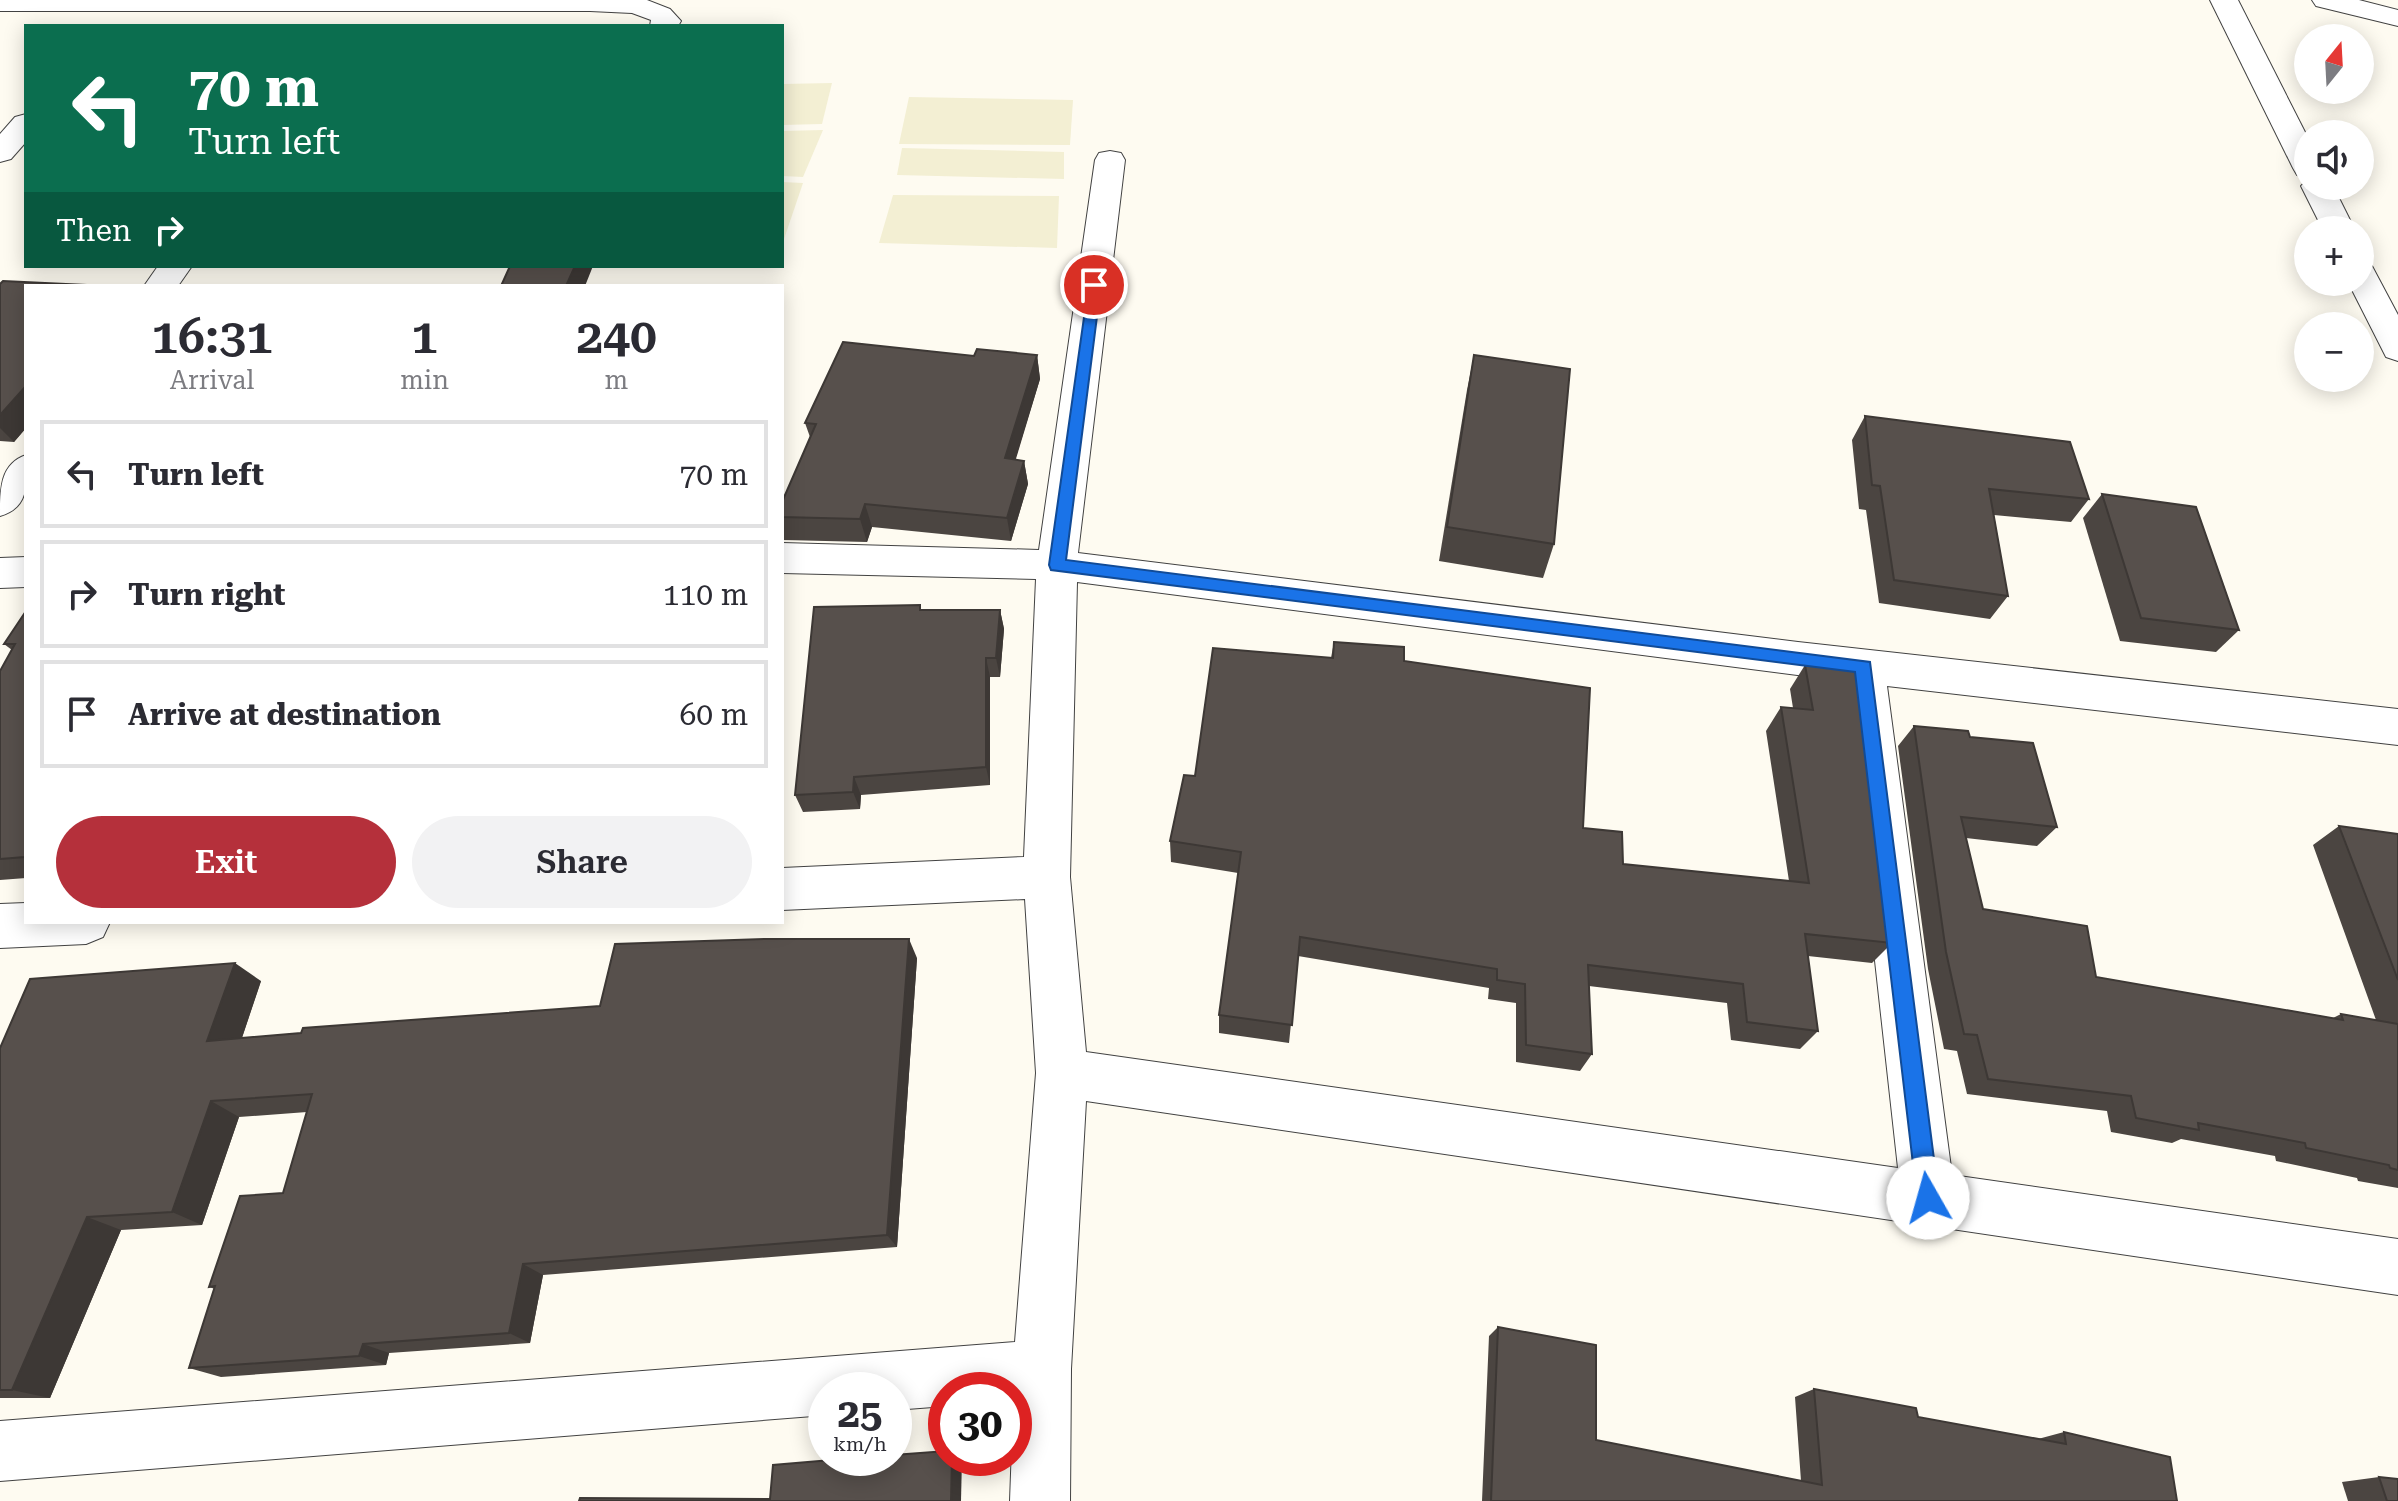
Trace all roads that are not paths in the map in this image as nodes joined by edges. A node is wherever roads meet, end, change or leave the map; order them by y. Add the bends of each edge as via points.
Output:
1 (2224, 0) edge
2 (2326, 0) edge
3 (132, 1) edge
4 (363, 1) edge
5 (591, 2) edge
6 (0, 3) edge
7 (2398, 18) edge
8 (112, 24) edge
9 (346, 24) edge
10 (665, 24) edge
11 (24, 125) edge
12 (2294, 140) edge
13 (0, 153) edge
14 (1110, 160) dead end
15 (2372, 296) edge
16 (2398, 349) edge
17 (24, 471) edge
18 (0, 502) edge
19 (784, 558) edge
20 (1057, 565) junction
21 (24, 572) edge
22 (0, 573) edge
23 (1863, 666) junction
24 (2398, 727) edge
25 (1047, 877) junction
26 (784, 889) edge
27 (43, 924) edge
28 (0, 926) edge
29 (1062, 1073) junction
30 (1928, 1198) junction
31 (2398, 1267) edge
32 (1042, 1369) junction
33 (0, 1451) edge
34 (1040, 1501) edge

1 - 12 street
2 - 7 street
3 - 4 street
3 - 6 street
3 - 8 street
4 - 5 street
4 - 9 street
5 - 10 street via 651,10 662,14
11 - 13 street
14 - 20 street
15 - 16 street
17 - 18 street
19 - 20 street
20 - 23 street
20 - 25 street
21 - 22 street
23 - 24 street
23 - 30 street
25 - 26 street
25 - 29 street
27 - 28 street
29 - 30 street
29 - 32 street
30 - 31 street
32 - 33 street
32 - 34 street

